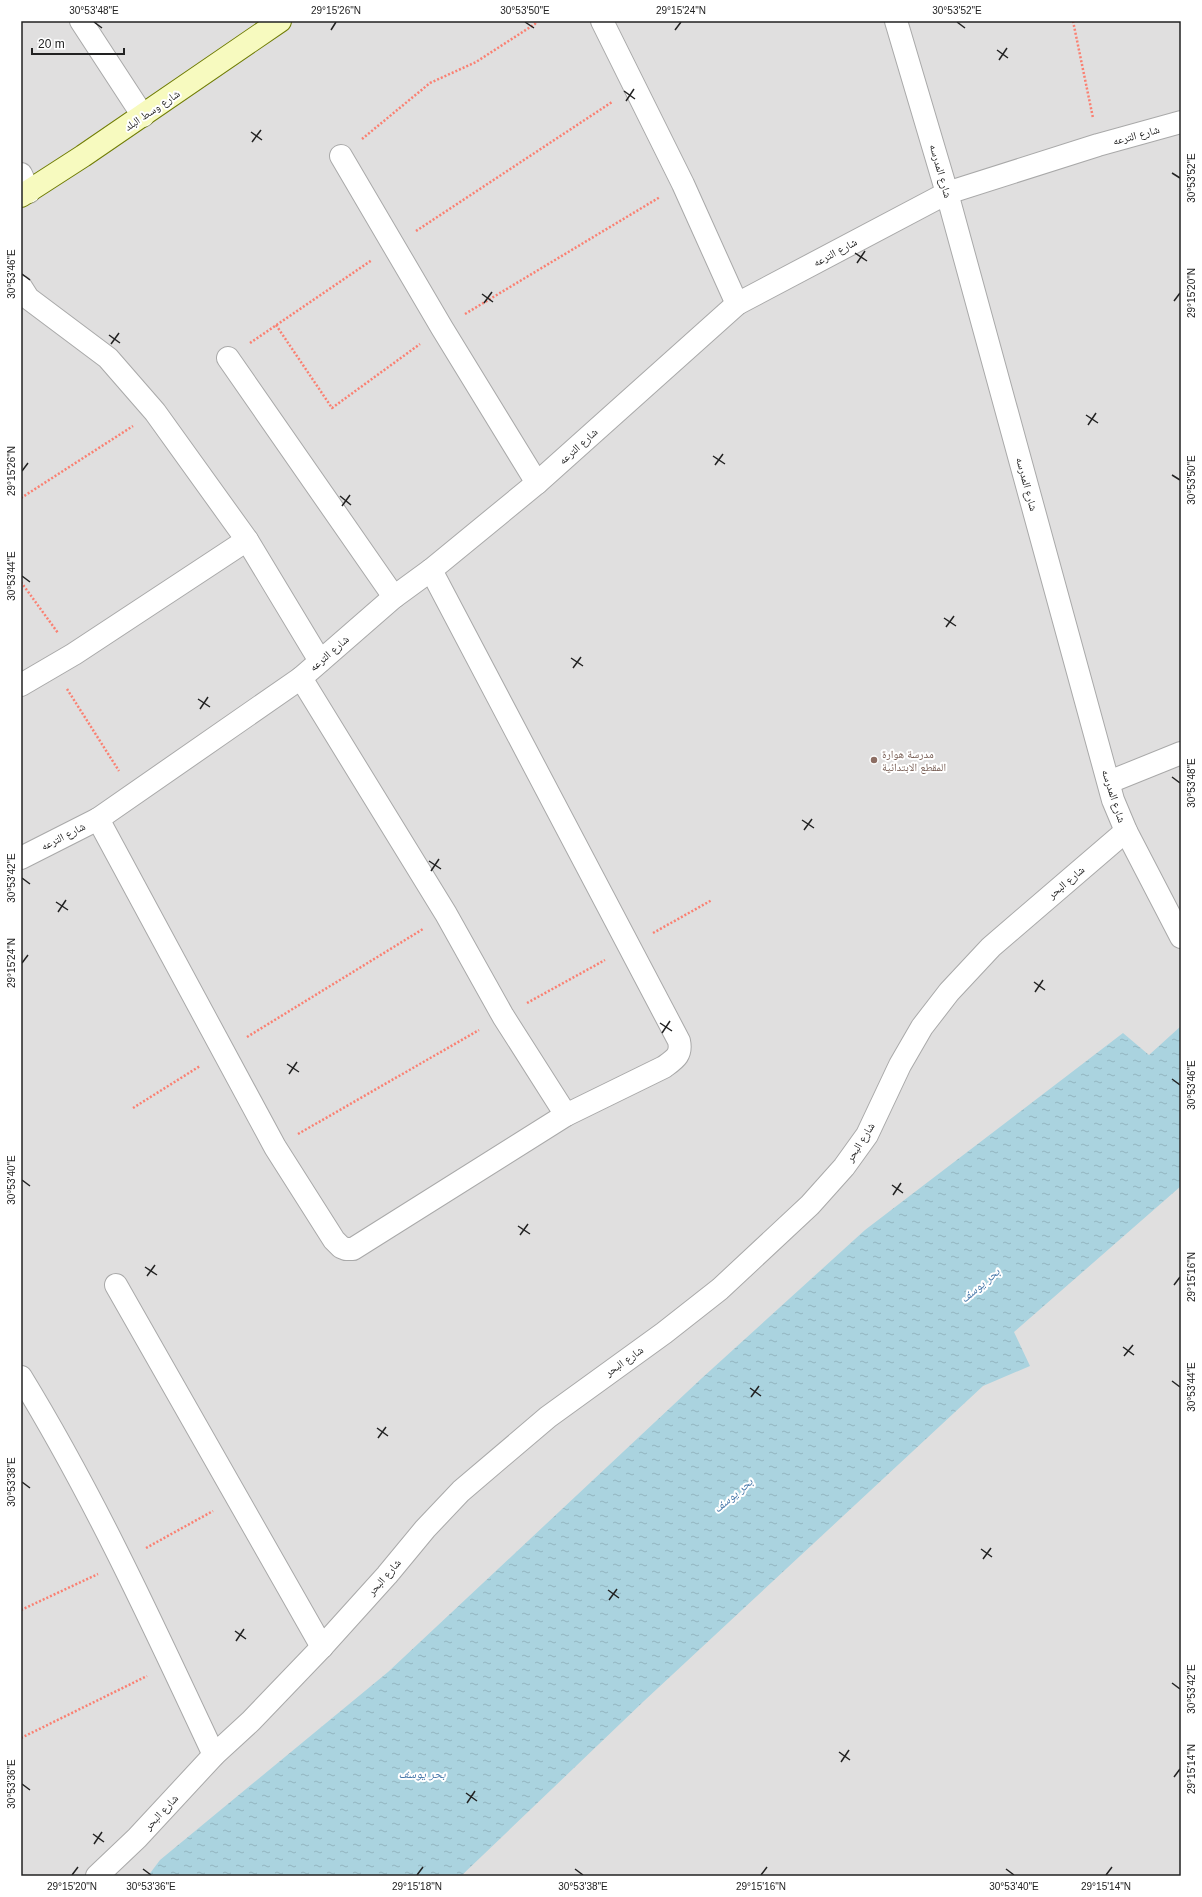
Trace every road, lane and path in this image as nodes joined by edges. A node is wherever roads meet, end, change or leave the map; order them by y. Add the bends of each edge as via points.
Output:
1 (81, 21) edge
2 (280, 21) edge
3 (536, 21) edge
4 (602, 21) edge
5 (896, 21) edge
6 (1073, 21) edge
7 (263, 27) edge
8 (634, 87) junction
9 (143, 116) junction
10 (1181, 122) edge
11 (1098, 145) junction
12 (341, 156) joint
13 (683, 184) junction
14 (24, 187) edge
15 (947, 193) junction
16 (393, 246) junction
17 (21, 287) edge
18 (737, 304) junction
19 (276, 325) junction
20 (442, 328) junction
21 (228, 358) joint
22 (155, 412) junction
23 (537, 482) junction
24 (21, 498) edge
25 (247, 540) junction
26 (431, 570) junction
27 (21, 582) edge
28 (394, 597) junction
29 (74, 654) junction
30 (320, 661) junction
31 (53, 666) junction
32 (301, 678) junction
33 (21, 685) edge
34 (1181, 753) edge
35 (1109, 782) junction
36 (133, 793) junction
37 (98, 819) junction
38 (1126, 831) junction
39 (22, 855) edge
40 (446, 914) junction
41 (1181, 937) edge
42 (503, 1016) junction
43 (224, 1052) junction
44 (133, 1108) dead end
45 (566, 1115) junction
46 (275, 1147) junction
47 (116, 1285) dead end
48 (21, 1377) edge
49 (322, 1647) junction
50 (171, 1664) junction
51 (21, 1738) edge
52 (214, 1755) junction
53 (98, 1876) edge

1 - 9 street
2 - 7 street, شارع وسط البلد
3 - 12 path via 476,62 430,84
4 - 8 street
5 - 15 street, شارع المدرسه
6 - 11 path
7 - 9 street, شارع وسط البلد
8 - 13 street
8 - 16 path
9 - 14 street, شارع وسط البلد
10 - 11 street, شارع الترعه
11 - 15 street, شارع الترعه
12 - 16 street
13 - 18 street
13 - 20 path
15 - 18 street, شارع الترعه
15 - 35 street, شارع المدرسه
16 - 19 path
16 - 20 street
17 - 22 street via 28,298 108,358
18 - 23 street, شارع الترعه
19 - 20 path via 332,408
19 - 21 path
20 - 23 street
21 - 28 street
22 - 24 path
22 - 25 street
23 - 26 street, شارع الترعه
25 - 29 street
25 - 30 street
26 - 28 street, شارع الترعه
26 - 45 street via 679,1041 679,1055 664,1067
27 - 29 path
28 - 30 street, شارع الترعه
29 - 31 street
30 - 32 street, شارع الترعه
31 - 33 street
31 - 36 path
32 - 36 street, شارع الترعه
32 - 40 street
34 - 35 street
35 - 38 street, شارع المدرسه
36 - 37 street, شارع الترعه
37 - 39 street, شارع الترعه
37 - 43 street
38 - 41 street, شارع المدرسه
38 - 49 street, شارع البحر via 991,947 948,992 922,1027 900,1065 867,1135 844,1167 810,1205 720,1289 548,1417 461,1491
40 - 42 street
40 - 43 path
42 - 45 street
42 - 46 path
43 - 44 path
43 - 46 street
45 - 46 street via 353,1249 341,1247 334,1240
47 - 49 street
48 - 50 street via 47,1420 123,1562
49 - 52 street, شارع البحر via 251,1721
50 - 51 path
50 - 52 street
52 - 53 street, شارع البحر

